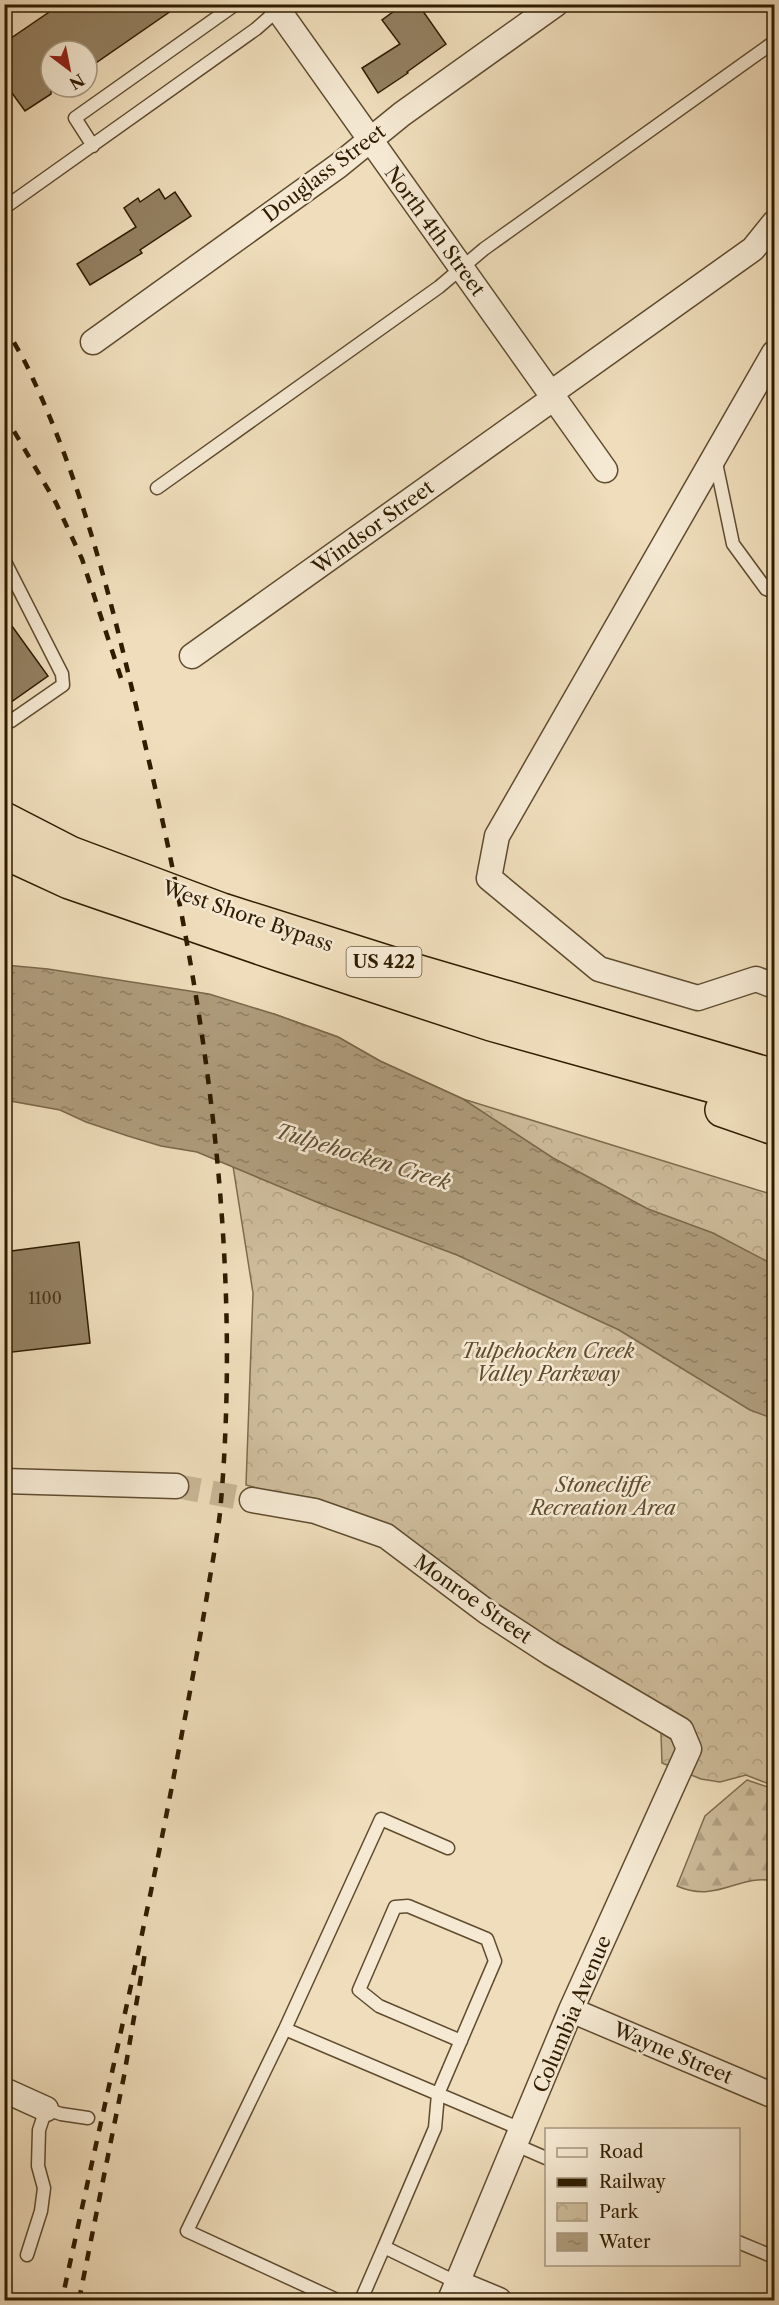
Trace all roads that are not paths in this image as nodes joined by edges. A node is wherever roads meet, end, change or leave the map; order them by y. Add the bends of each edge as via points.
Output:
1 (236, 4) edge
2 (556, 4) edge
3 (279, 6) edge
4 (774, 42) edge
5 (370, 140) junction
6 (93, 146) junction
7 (4, 208) edge
8 (774, 223) edge
9 (462, 268) junction
10 (93, 342) dead end
11 (774, 353) edge
12 (553, 395) junction
13 (715, 457) junction
14 (605, 470) dead end
15 (158, 488) dead end
16 (4, 560) edge
17 (774, 592) edge
18 (192, 657) dead end
19 (4, 721) edge
20 (4, 819) edge
21 (4, 852) edge
22 (4, 857) edge
23 (56, 876) junction
24 (281, 955) junction
25 (774, 986) edge
26 (774, 1076) edge
27 (774, 1103) edge
28 (774, 1128) edge
29 (4, 1480) edge
30 (176, 1486) tunnel mouth
31 (252, 1500) tunnel mouth
32 (681, 1730) joint
33 (448, 1848) dead end
34 (572, 2010) junction
35 (285, 2029) junction
36 (461, 2041) junction
37 (4, 2090) edge
38 (438, 2094) junction
39 (774, 2096) edge
40 (46, 2109) junction
41 (88, 2118) dead end
42 (520, 2138) junction
43 (545, 2157) edge
44 (740, 2243) edge
45 (384, 2247) junction
46 (27, 2255) dead end
47 (774, 2257) edge
48 (454, 2292) edge
49 (337, 2301) edge
50 (361, 2301) edge
51 (499, 2301) edge

1 - 6 lane via 75,118
2 - 5 street, Douglass Street
3 - 5 street, North 4th Street
3 - 6 lane via 256,29
4 - 9 lane
5 - 9 street, North 4th Street
5 - 10 street, Douglass Street
6 - 7 lane
8 - 12 street, Windsor Street via 753,249
9 - 12 street, North 4th Street
9 - 15 lane
11 - 13 street
12 - 14 street, North 4th Street
12 - 18 street, Windsor Street
13 - 17 lane via 733,544 766,589
13 - 25 street via 497,836 489,878 599,969 698,998 756,979
16 - 19 lane via 62,674 63,685 11,721
20 - 26 highway, West Shore Bypass / US 422 via 70,853 222,910
21 - 23 highway, West Shore Bypass / US 422
22 - 23 highway
23 - 24 highway, West Shore Bypass / US 422
24 - 27 highway, West Shore Bypass / US 422 via 491,1024
24 - 28 highway
29 - 30 street
31 - 32 street, Monroe Street via 315,1511 386,1536 487,1612
32 - 34 street, Columbia Avenue via 689,1749
33 - 35 lane via 381,1819
34 - 39 street, Wayne Street
34 - 42 street, Columbia Avenue
35 - 38 lane
35 - 49 lane via 187,2231
36 - 36 lane via 495,1961 487,1939 408,1906 395,1907 359,1990 379,2006
36 - 38 lane
37 - 40 street
38 - 42 lane
38 - 45 lane via 435,2128
40 - 41 lane
40 - 46 lane via 39,2130 38,2154 44,2188
42 - 43 lane
42 - 48 street, Columbia Avenue
44 - 47 lane
45 - 48 lane
45 - 50 lane
48 - 51 street

